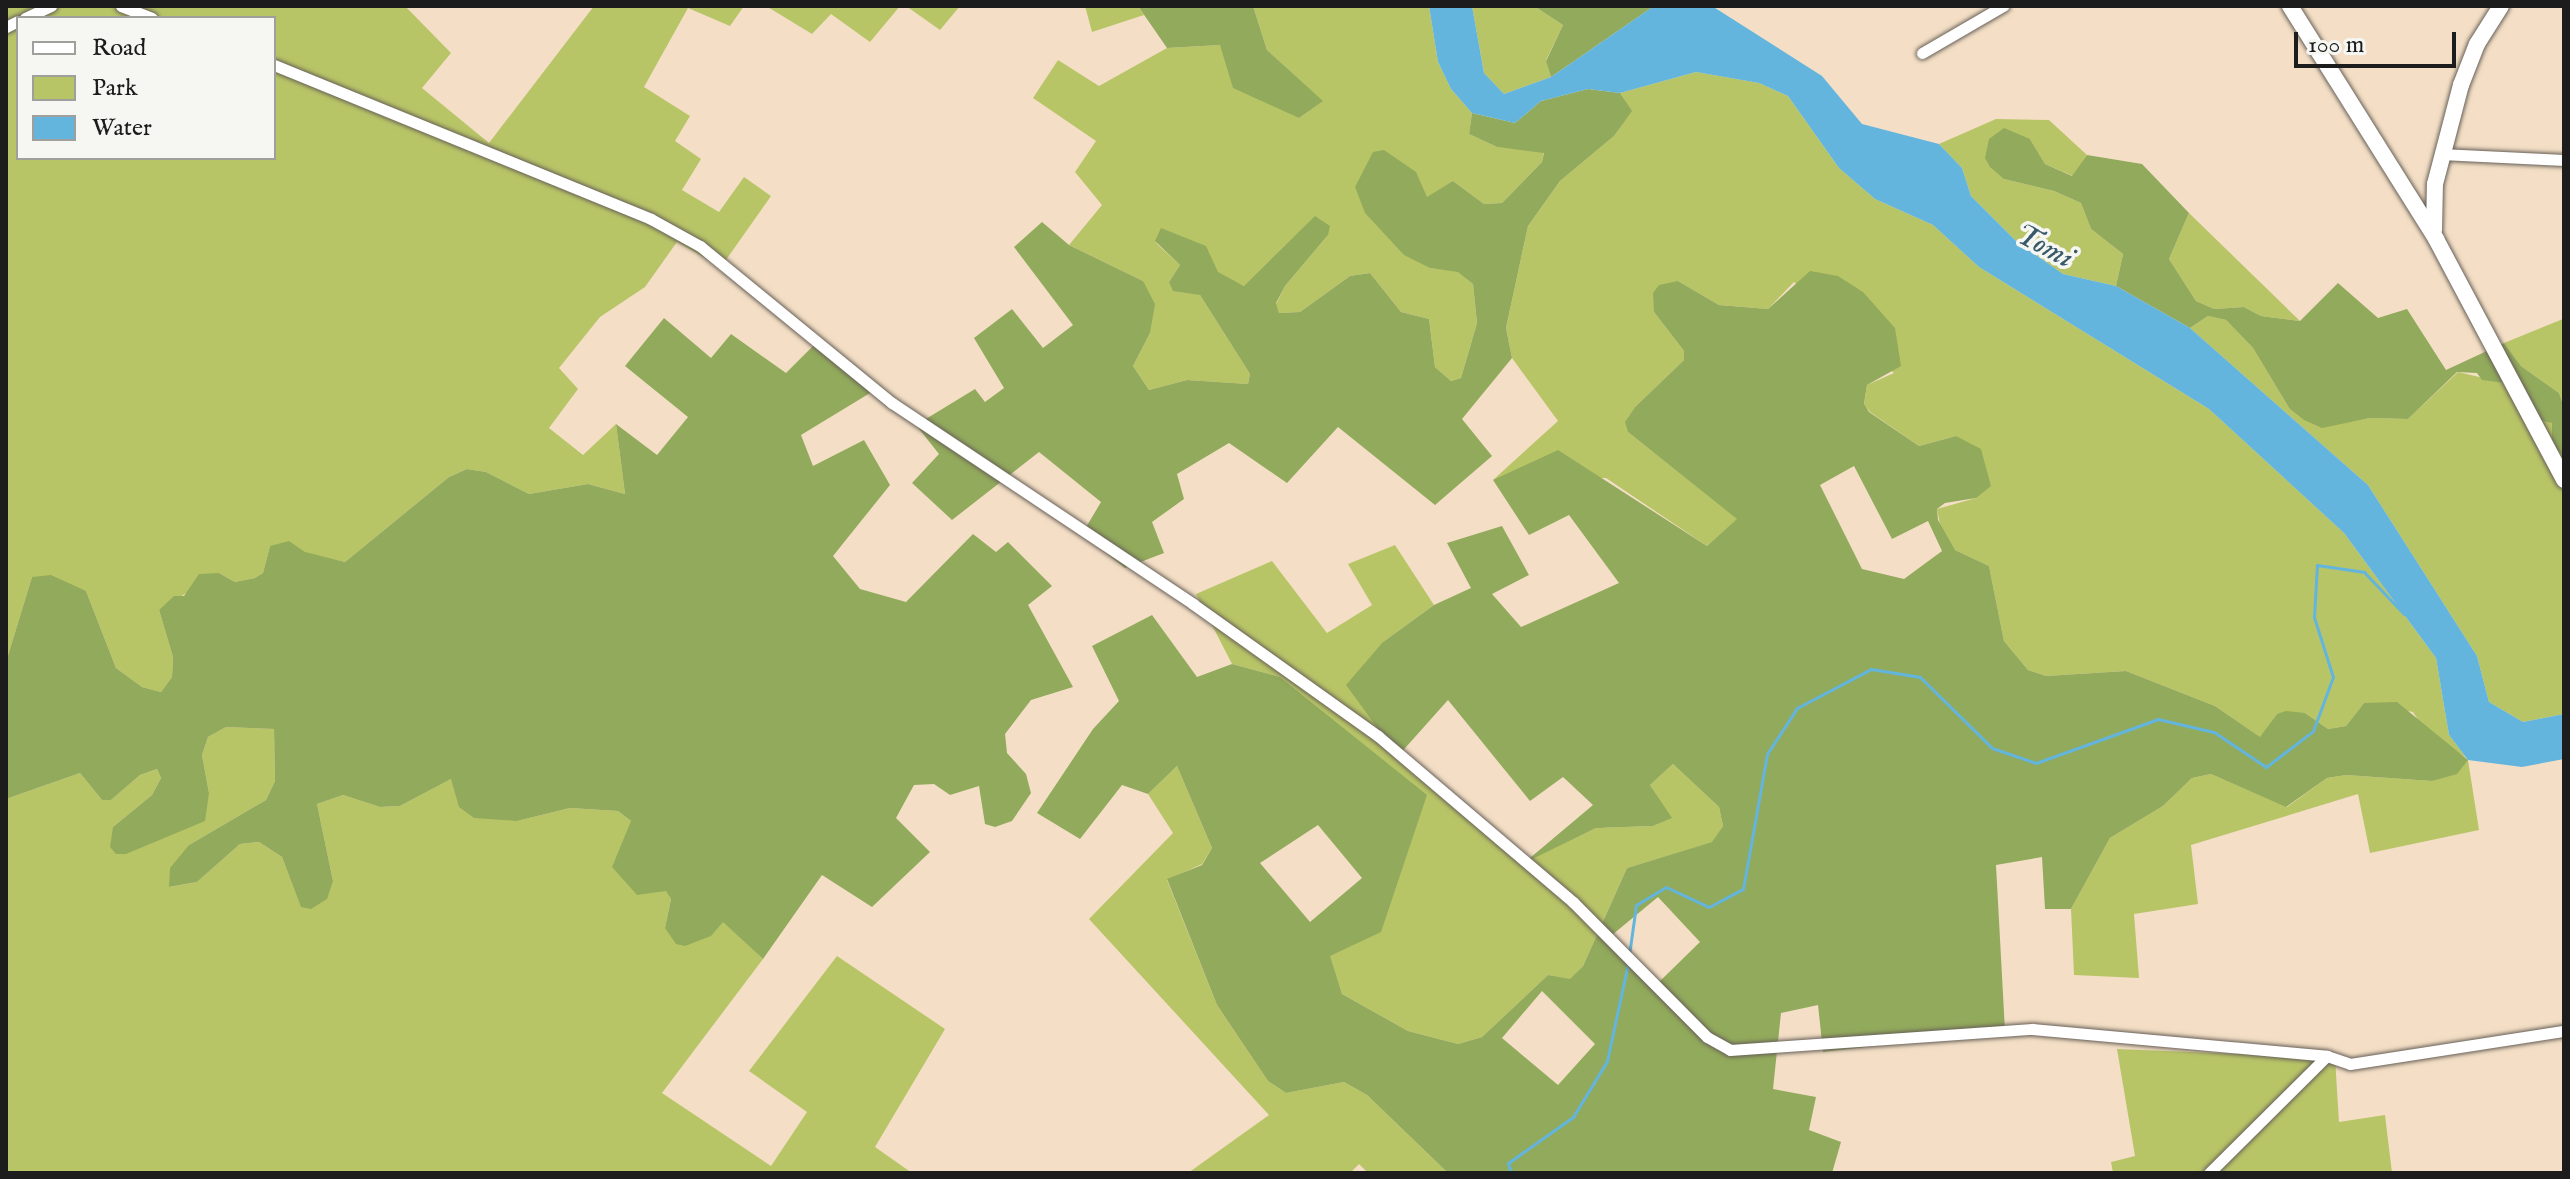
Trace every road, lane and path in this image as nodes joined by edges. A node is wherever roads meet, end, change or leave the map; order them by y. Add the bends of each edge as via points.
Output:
1 (51, 6) edge
2 (121, 6) edge
3 (2003, 6) edge
4 (2290, 6) edge
5 (2501, 6) edge
6 (29, 16) edge
7 (147, 16) edge
8 (1922, 53) dead end
9 (276, 66) edge
10 (2441, 154) junction
11 (2564, 160) edge
12 (2436, 239) junction
13 (2564, 480) edge
14 (2564, 1031) edge
15 (2327, 1056) junction
16 (2209, 1173) edge

1 - 6 street
2 - 7 street
3 - 8 street
4 - 12 main road
5 - 10 main road via 2477,44
9 - 15 street via 651,219 700,246 892,403 1193,604 1378,736 1573,902 1707,1037 1730,1050 2032,1029
10 - 11 street
10 - 12 main road via 2431,212
12 - 13 main road
14 - 15 street via 2350,1064
15 - 16 street

